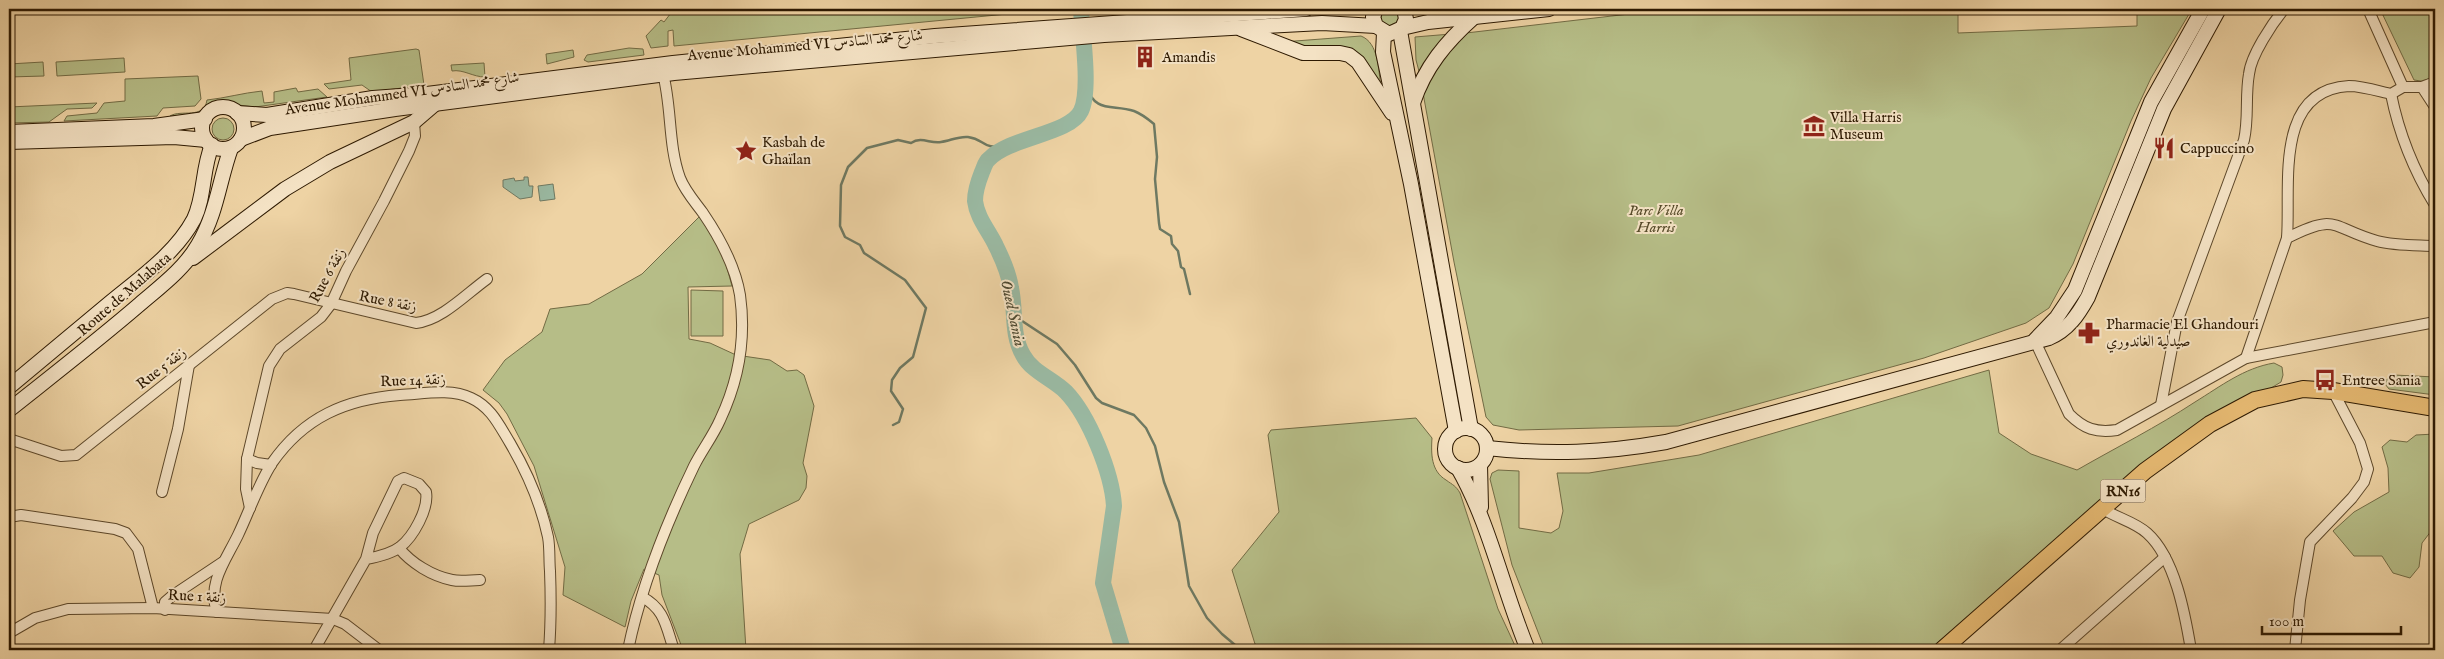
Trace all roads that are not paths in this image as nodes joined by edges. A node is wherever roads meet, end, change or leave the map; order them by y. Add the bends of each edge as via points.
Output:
1 (1306, 9) edge
2 (1376, 9) edge
3 (1404, 9) edge
4 (1549, 9) edge
5 (2203, 9) edge
6 (2219, 9) edge
7 (2284, 9) edge
8 (2368, 9) edge
9 (1474, 17) junction
10 (1233, 27) junction
11 (1103, 29) junction
12 (1401, 29) junction
13 (1380, 30) junction
14 (1061, 33) junction
15 (663, 74) junction
16 (2435, 82) edge
17 (2403, 87) junction
18 (2422, 87) junction
19 (2391, 94) junction
20 (435, 104) junction
21 (1412, 104) junction
22 (2435, 107) edge
23 (236, 112) junction
24 (205, 119) junction
25 (1397, 121) junction
26 (414, 122) junction
27 (9, 132) edge
28 (9, 142) edge
29 (209, 143) junction
30 (236, 143) junction
31 (2435, 205) edge
32 (2287, 238) junction
33 (2435, 246) edge
34 (188, 261) junction
35 (487, 279) dead end
36 (331, 304) junction
37 (2435, 322) edge
38 (2035, 340) junction
39 (2246, 358) junction
40 (189, 366) junction
41 (9, 387) edge
42 (2332, 391) junction
43 (2161, 404) junction
44 (2435, 408) edge
45 (9, 410) edge
46 (1471, 429) junction
47 (1456, 431) junction
48 (9, 438) edge
49 (1487, 448) junction
50 (246, 459) junction
51 (271, 465) junction
52 (1480, 465) junction
53 (1458, 468) junction
54 (162, 492) dead end
55 (250, 508) junction
56 (2103, 509) junction
57 (1482, 515) junction
58 (9, 517) edge
59 (399, 548) junction
60 (2165, 557) junction
61 (366, 559) junction
62 (222, 562) junction
63 (480, 580) dead end
64 (642, 597) junction
65 (153, 608) junction
66 (165, 610) junction
67 (217, 612) junction
68 (333, 619) junction
69 (9, 633) edge
70 (314, 650) edge
71 (379, 650) edge
72 (549, 650) edge
73 (628, 650) edge
74 (674, 650) edge
75 (1528, 650) edge
76 (1942, 650) edge
77 (2060, 650) edge
78 (2191, 650) edge
79 (2295, 650) edge

1 - 11 main road, Avenue Mohammed VI شارع محمد السادس
2 - 13 main road via 1373,16
3 - 12 main road via 1406,19
4 - 9 main road
5 - 38 main road via 2148,109 2074,290 2057,317
6 - 38 main road via 2164,109 2083,305 2062,331 2049,338
7 - 43 street via 2254,58 2248,74 2244,140 2177,322
8 - 17 street
9 - 12 main road via 1428,22
9 - 21 main road via 1434,59
10 - 11 main road, Avenue Mohammed VI شارع محمد السادس
10 - 13 main road, Avenue Mohammed VI شارع محمد السادس via 1322,23
10 - 25 main road via 1303,53 1349,55 1358,62
11 - 14 main road, Avenue Mohammed VI شارع محمد السادس
12 - 13 main road, Avenue Mohammed VI شارع محمد السادس via 1394,34
12 - 21 main road
13 - 25 main road
14 - 15 main road, Avenue Mohammed VI شارع محمد السادس
14 - 23 main road, Avenue Mohammed VI شارع محمد السادس via 935,36 373,98 267,115
15 - 20 main road, Avenue Mohammed VI شارع محمد السادس
15 - 64 street via 676,167 685,189 728,254 740,294 742,335 731,395 695,466
16 - 18 street
17 - 18 street
17 - 19 street
18 - 22 street
19 - 31 street via 2411,158
19 - 32 street via 2352,86 2331,88 2318,94 2308,105 2295,131 2287,158
20 - 26 main road
20 - 30 main road, Avenue Mohammed VI شارع محمد السادس via 270,128
21 - 46 main road
23 - 24 main road via 227,108 216,109
23 - 30 main road via 244,125
24 - 27 main road via 154,126
24 - 29 main road via 203,130
25 - 47 main road
26 - 34 main road via 330,162 285,189
26 - 36 street, Rue 6 زنقة via 414,136 408,151
28 - 29 main road via 174,137
29 - 30 main road via 221,149
29 - 41 main road, Route de Malabata via 199,206 177,242 152,267
30 - 34 main road, Route de Malabata via 221,177 209,226
32 - 33 street via 2322,223 2333,223 2378,242
32 - 39 street
34 - 45 main road, Route de Malabata via 110,330
35 - 36 street, Rue 8 زنقة via 441,313 422,322 404,322
36 - 40 street, Rue 5 زنقة via 294,294 280,294
36 - 50 street, Rue 6 زنقة via 272,360
37 - 39 street
38 - 43 street via 2069,414 2088,428 2101,432 2117,430
38 - 49 main road via 1666,442 1622,450 1577,453
39 - 43 street
40 - 48 street, Rue 5 زنقة via 76,455 61,456
40 - 54 street
42 - 44 main road, RN16
42 - 56 main road, RN16 via 2303,390 2255,400 2185,440
42 - 79 street via 2360,443 2368,469 2364,482 2352,498 2310,542
46 - 47 main road
46 - 49 main road via 1483,436
47 - 53 main road via 1447,443 1446,452 1450,462
49 - 52 main road
50 - 51 street
50 - 55 street, Rue 6 زنقة
51 - 55 street, Rue 14 زنقة
51 - 72 street, Rue 14 زنقة via 289,441 313,423 359,400 446,393 471,398 484,405 512,446 541,509 549,538
52 - 53 main road via 1467,470
52 - 57 main road
53 - 57 main road
55 - 62 street, Rue 14 زنقة
56 - 60 street via 2147,533
56 - 76 main road, RN16
57 - 75 main road
58 - 65 street via 21,515 126,533 138,548
59 - 61 street
59 - 61 street via 412,532 427,501 424,489 404,478 398,481 372,533
59 - 63 street via 407,559 453,580
60 - 77 street
60 - 78 street via 2182,605
61 - 68 street
62 - 66 street, Rue 14 زنقة via 172,596 165,602
62 - 67 street, Rue 14 زنقة via 214,592
64 - 73 street
64 - 74 street via 661,612
65 - 66 street, Rue 1 زنقة
65 - 69 street, Rue 1 زنقة via 68,609 36,618
66 - 67 street, Rue 1 زنقة
67 - 68 street, Rue 1 زنقة
68 - 70 street
68 - 71 street, Rue 1 زنقة via 345,624

